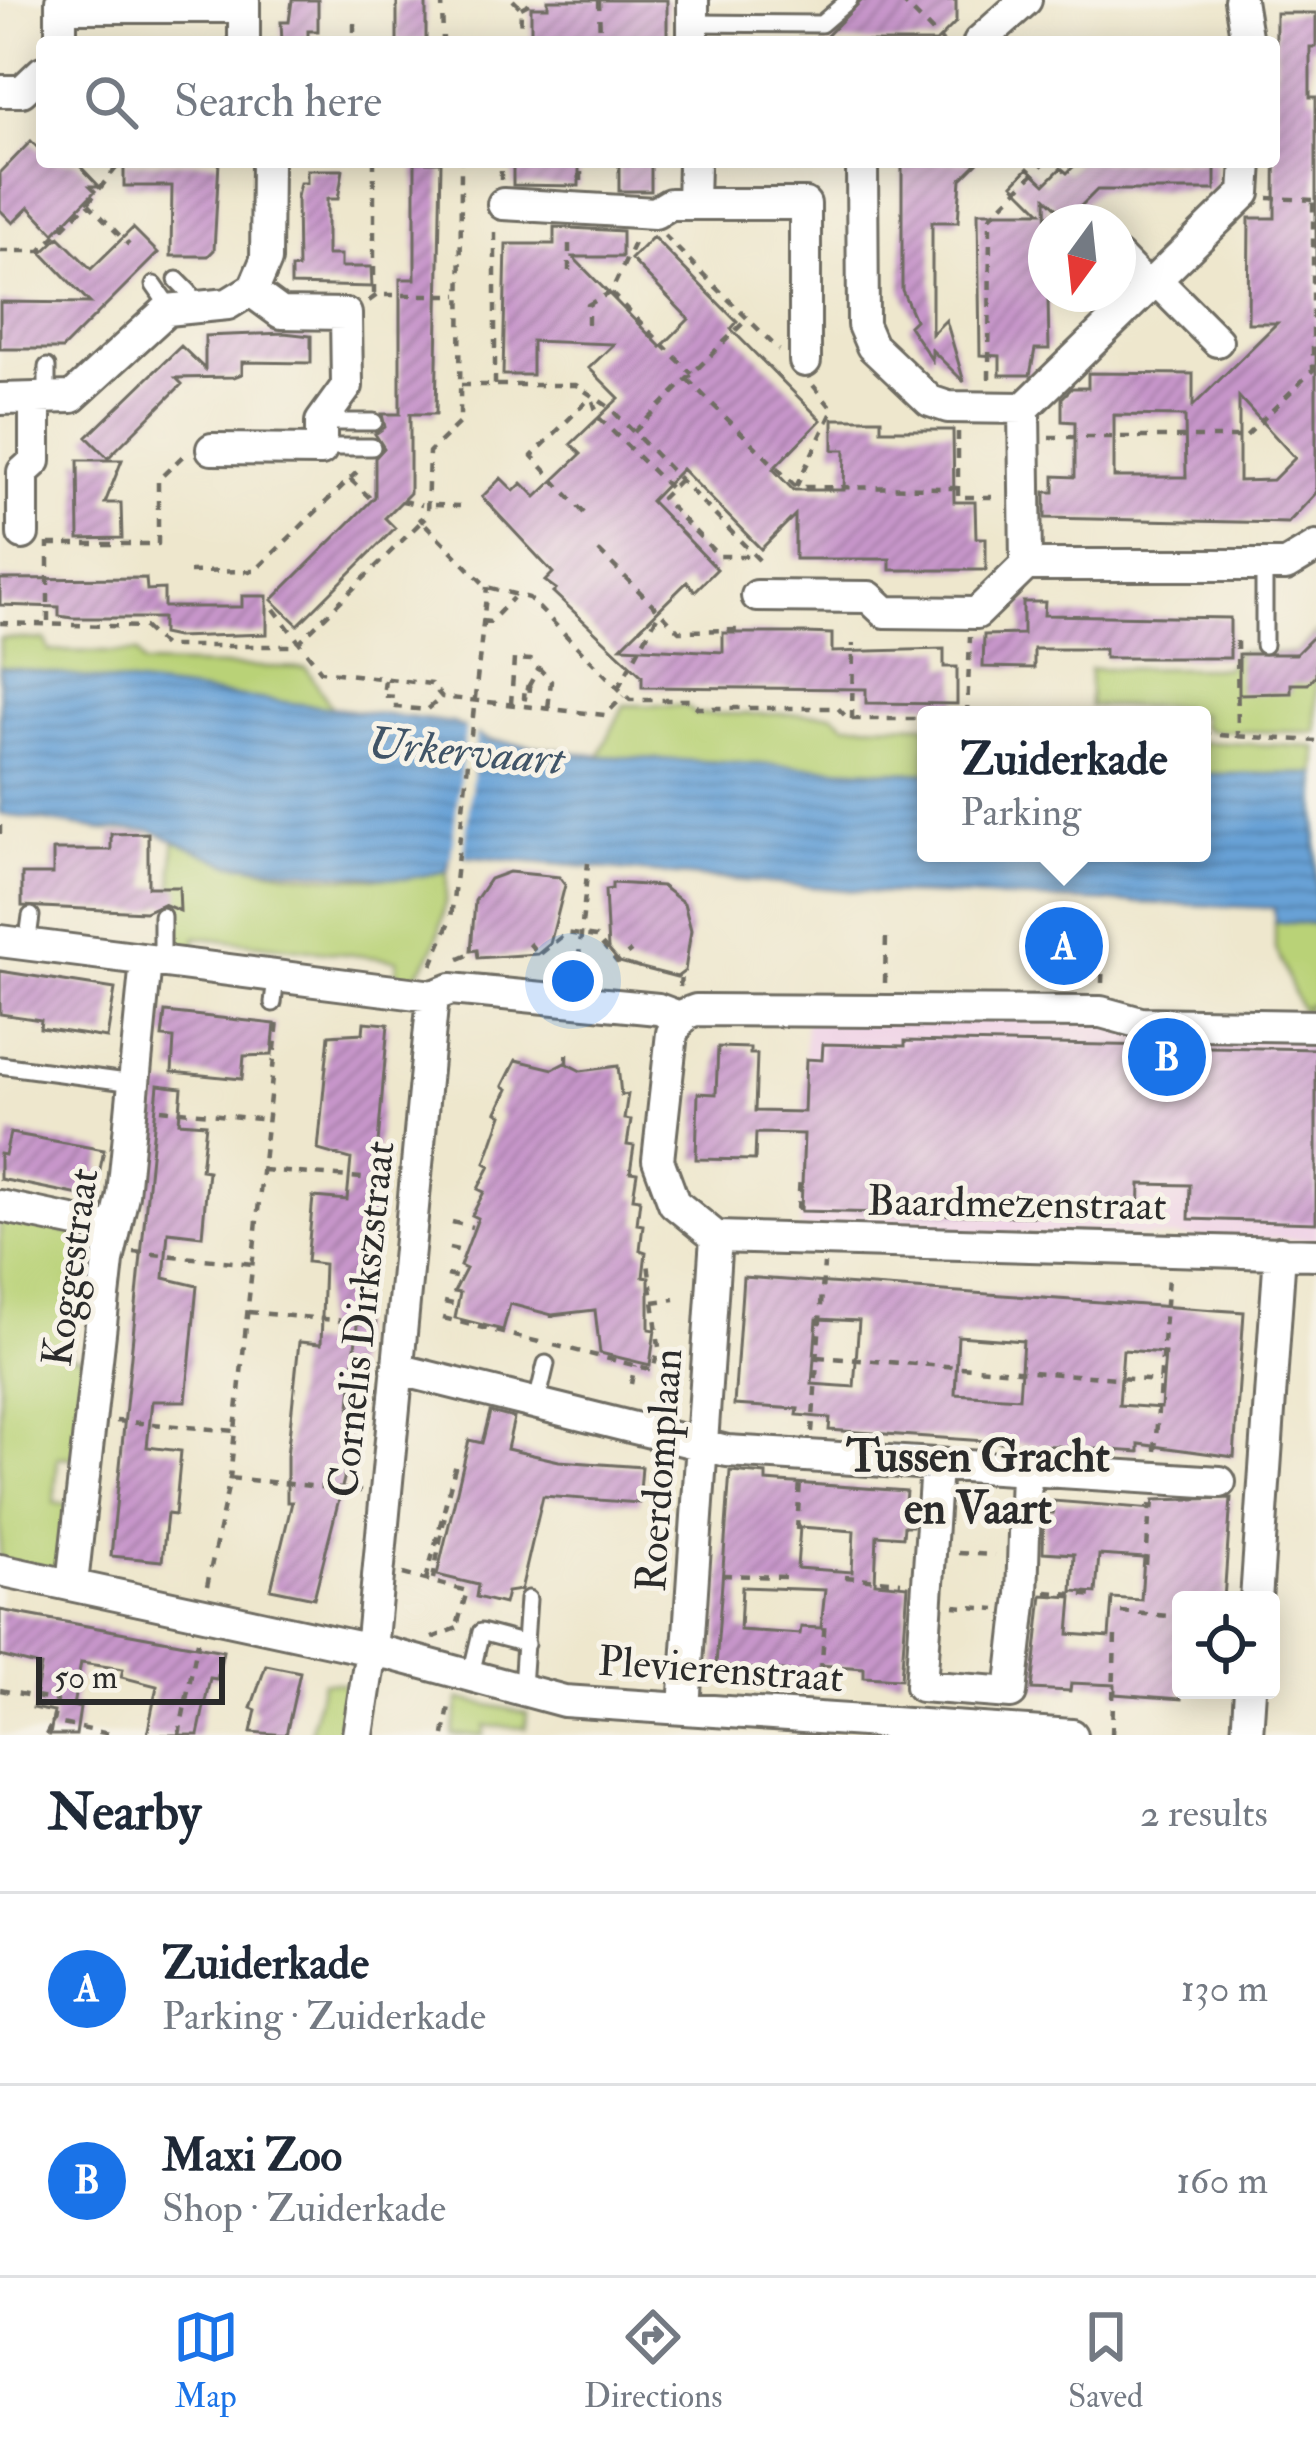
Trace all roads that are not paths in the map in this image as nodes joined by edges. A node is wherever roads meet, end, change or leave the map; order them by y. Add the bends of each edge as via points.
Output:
1 (849, 0) edge
2 (1240, 0) edge
3 (61, 3) edge
4 (244, 3) edge
5 (1023, 6) edge
6 (693, 22) edge
7 (62, 36) edge
8 (244, 36) edge
9 (986, 36) edge
10 (1246, 36) edge
11 (36, 78) edge
12 (0, 91) edge
13 (267, 168) edge
14 (694, 168) edge
15 (862, 168) edge
16 (1247, 168) edge
17 (693, 204) junction
18 (499, 212) road end
19 (1136, 271) edge
20 (1152, 284) junction
21 (250, 291) junction
22 (1217, 341) dead end
23 (798, 365) road end
24 (47, 367) dead end
25 (0, 399) edge
26 (41, 399) junction
27 (1024, 408) junction
28 (374, 422) dead end
29 (321, 434) junction
30 (205, 445) road end
31 (373, 447) dead end
32 (40, 538) road end
33 (1316, 547) edge
34 (1026, 565) junction
35 (1264, 565) junction
36 (747, 597) dead end
37 (1264, 645) dead end
38 (162, 916) dead end
39 (19, 934) edge
40 (154, 962) junction
41 (433, 996) junction
42 (681, 1005) junction
43 (1316, 1026) edge
44 (0, 1065) edge
45 (143, 1096) junction
46 (0, 1206) edge
47 (115, 1230) junction
48 (716, 1237) junction
49 (1280, 1252) junction
50 (1316, 1254) edge
51 (546, 1364) dead end
52 (397, 1370) junction
53 (537, 1402) junction
54 (702, 1443) junction
55 (937, 1466) junction
56 (1026, 1472) junction
57 (1220, 1482) dead end
58 (0, 1570) edge
59 (72, 1584) junction
60 (1257, 1591) edge
61 (528, 1599) dead end
62 (526, 1644) junction
63 (371, 1650) junction
64 (462, 1681) junction
65 (522, 1687) junction
66 (965, 1690) junction
67 (1249, 1699) edge
68 (684, 1708) junction
69 (963, 1726) junction
70 (358, 1735) edge
71 (1072, 1735) edge
72 (1246, 1735) edge

1 - 6 lane via 821,24
2 - 10 street
3 - 4 street via 190,16
3 - 7 street
4 - 8 street
5 - 9 street
11 - 12 street via 22,91
13 - 21 street via 266,260
14 - 17 street
15 - 27 street via 863,325 872,346 939,405
16 - 20 street via 1245,193
17 - 18 street
17 - 23 street via 806,204
19 - 20 street
20 - 22 street
20 - 27 street
21 - 26 street via 232,303 172,295 81,392
21 - 29 street via 281,314 346,314 346,386
24 - 26 lane
25 - 26 street
26 - 32 street via 35,461 23,472
27 - 34 street
28 - 29 lane
29 - 30 street
29 - 31 lane
33 - 35 street via 1296,563
34 - 35 street
34 - 36 street via 977,613 885,613 869,597
35 - 37 lane
38 - 40 lane
39 - 40 street
40 - 41 street via 276,994
40 - 45 street, Koggestraat
41 - 42 street via 452,989
41 - 52 street, Cornelis Dirkszstraat
42 - 43 street via 1108,1012 1141,1023
42 - 48 street via 659,1171 681,1213
44 - 45 lane
45 - 47 street, Koggestraat
46 - 47 street
47 - 59 street, Koggestraat
48 - 49 street, Baardmezenstraat
48 - 54 street, Roerdomplaan
49 - 50 street, Baardmezenstraat
49 - 60 street
51 - 53 lane
52 - 53 street
52 - 63 street, Cornelis Dirkszstraat
53 - 54 street
54 - 55 street
54 - 68 street, Roerdomplaan via 686,1513
55 - 56 street
55 - 66 street via 921,1686
56 - 57 street
56 - 66 street via 1011,1693
58 - 59 street, Plevierenstraat
59 - 63 street, Plevierenstraat
61 - 62 lane
62 - 64 lane via 482,1632
62 - 65 lane
63 - 64 street, Plevierenstraat via 424,1659
63 - 70 street, Cornelis Dirkszstraat
64 - 65 street, Plevierenstraat
65 - 68 street, Plevierenstraat via 606,1715
66 - 69 street
67 - 72 street
68 - 69 street, Plevierenstraat
69 - 71 street, Plevierenstraat

